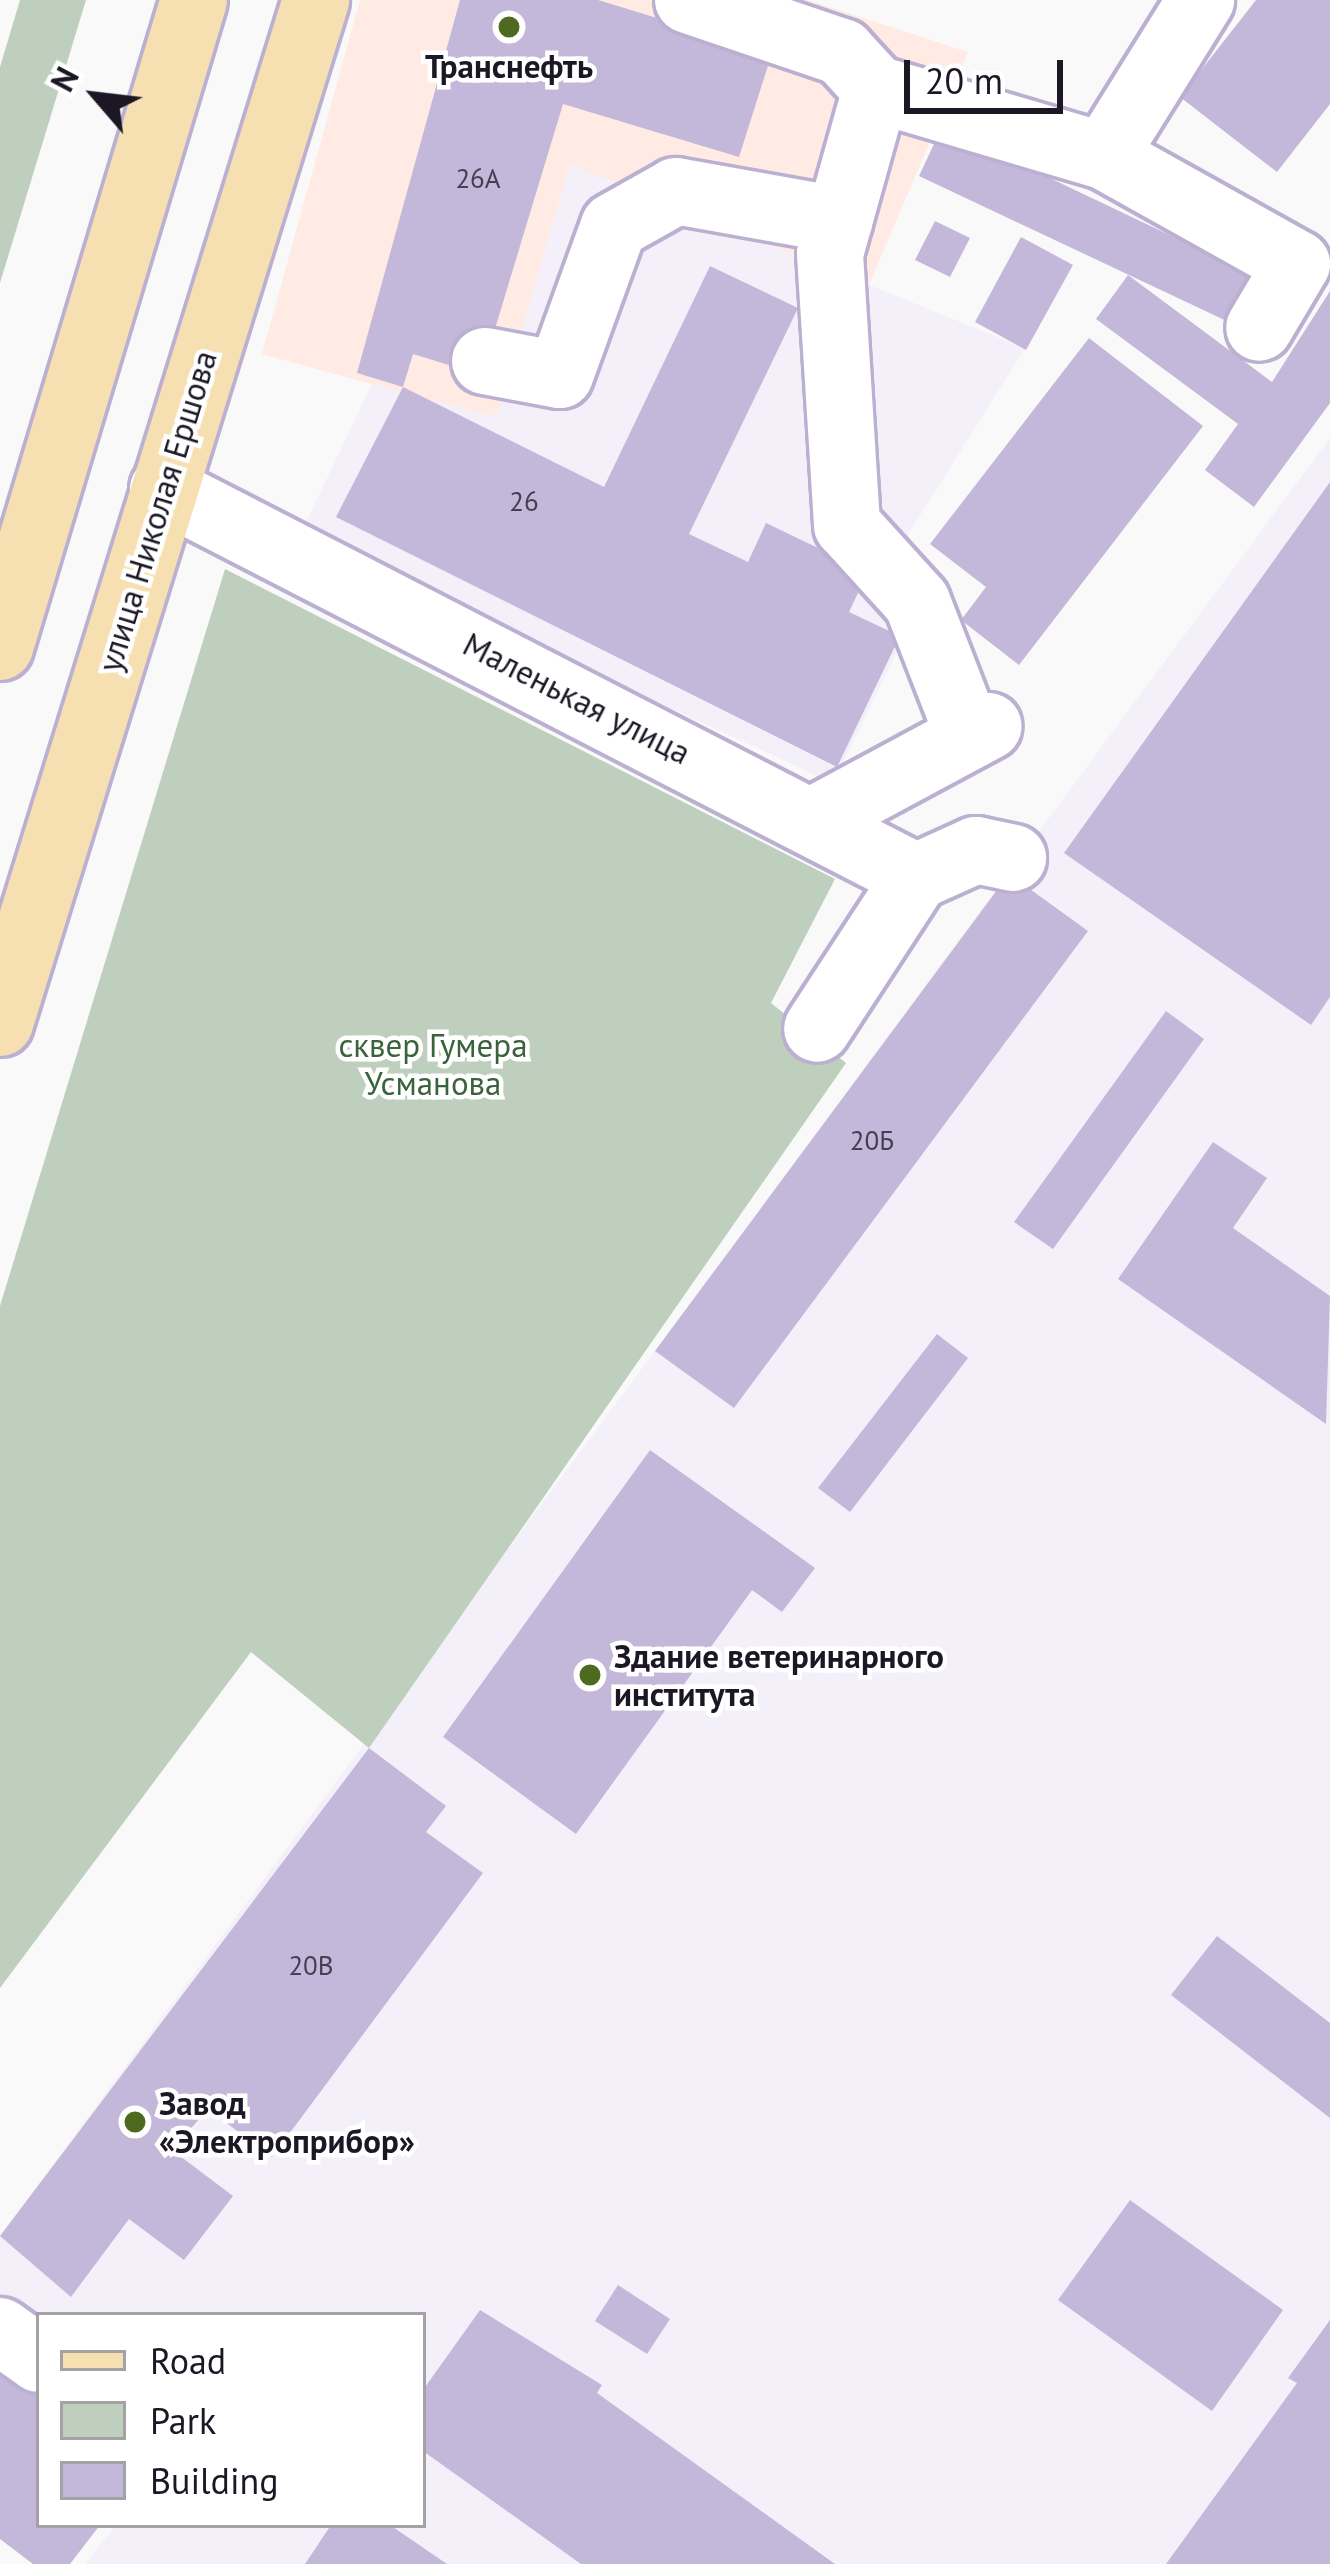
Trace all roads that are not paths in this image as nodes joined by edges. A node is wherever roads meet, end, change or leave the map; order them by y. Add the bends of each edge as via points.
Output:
1 (194, 0) edge
2 (316, 0) edge
3 (688, 0) edge
4 (1201, 0) edge
5 (876, 89) junction
6 (1104, 156) junction
7 (839, 220) junction
8 (1259, 328) dead end
9 (485, 361) dead end
10 (163, 489) junction
11 (0, 647) edge
12 (816, 819) junction
13 (1013, 859) dead end
14 (916, 877) junction
15 (0, 1023) edge
16 (817, 1029) dead end
17 (0, 2331) edge
18 (36, 2357) edge

1 - 11 main road
2 - 10 main road, улица Николая Ершова
3 - 5 lane via 842,52
4 - 6 lane
5 - 6 lane
5 - 7 lane
6 - 8 lane via 1297,264
7 - 9 lane via 676,191 614,226 560,375
7 - 12 lane via 830,254 847,525 917,602 979,731
10 - 12 lane, Маленькая улица
10 - 15 main road, улица Николая Ершова
12 - 14 lane, Маленькая улица
13 - 14 lane via 976,850
14 - 16 lane
17 - 18 lane

